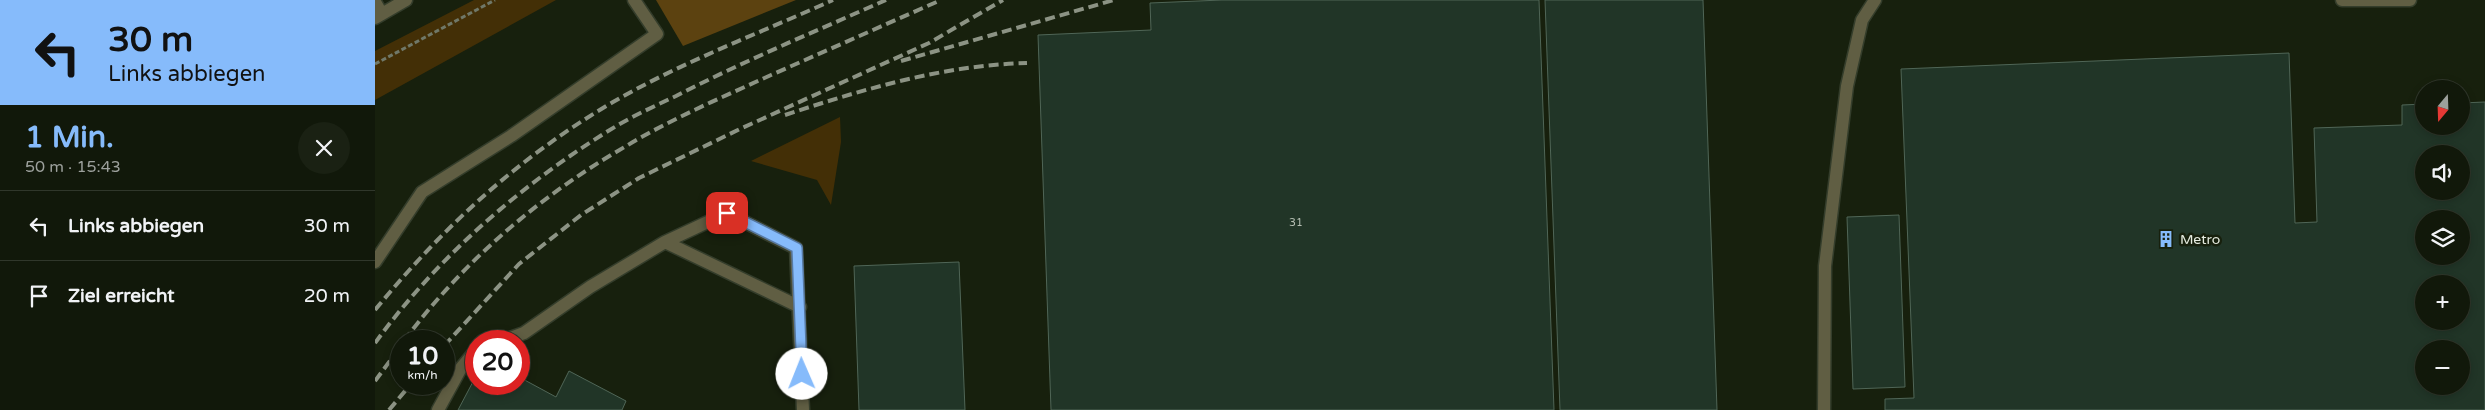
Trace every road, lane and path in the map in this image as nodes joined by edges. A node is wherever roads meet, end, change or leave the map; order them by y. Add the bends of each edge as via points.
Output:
1 (407, 0) edge
2 (495, 0) edge
3 (633, 0) edge
4 (1875, 0) edge
5 (2342, 0) edge
6 (2410, 0) edge
7 (375, 2) edge
8 (378, 16) edge
9 (375, 64) edge
10 (665, 242) junction
11 (375, 262) edge
12 (800, 307) junction
13 (528, 330) edge
14 (465, 363) edge
15 (438, 410) edge
16 (803, 410) edge
17 (1824, 410) edge

1 - 8 lane
2 - 9 path
3 - 11 lane via 657,34 511,136 422,192
4 - 17 lane via 1861,20 1847,86 1825,266
5 - 6 lane
7 - 8 lane
10 - 12 lane
10 - 12 lane via 727,213 797,248
10 - 13 lane
12 - 16 lane
14 - 15 lane

